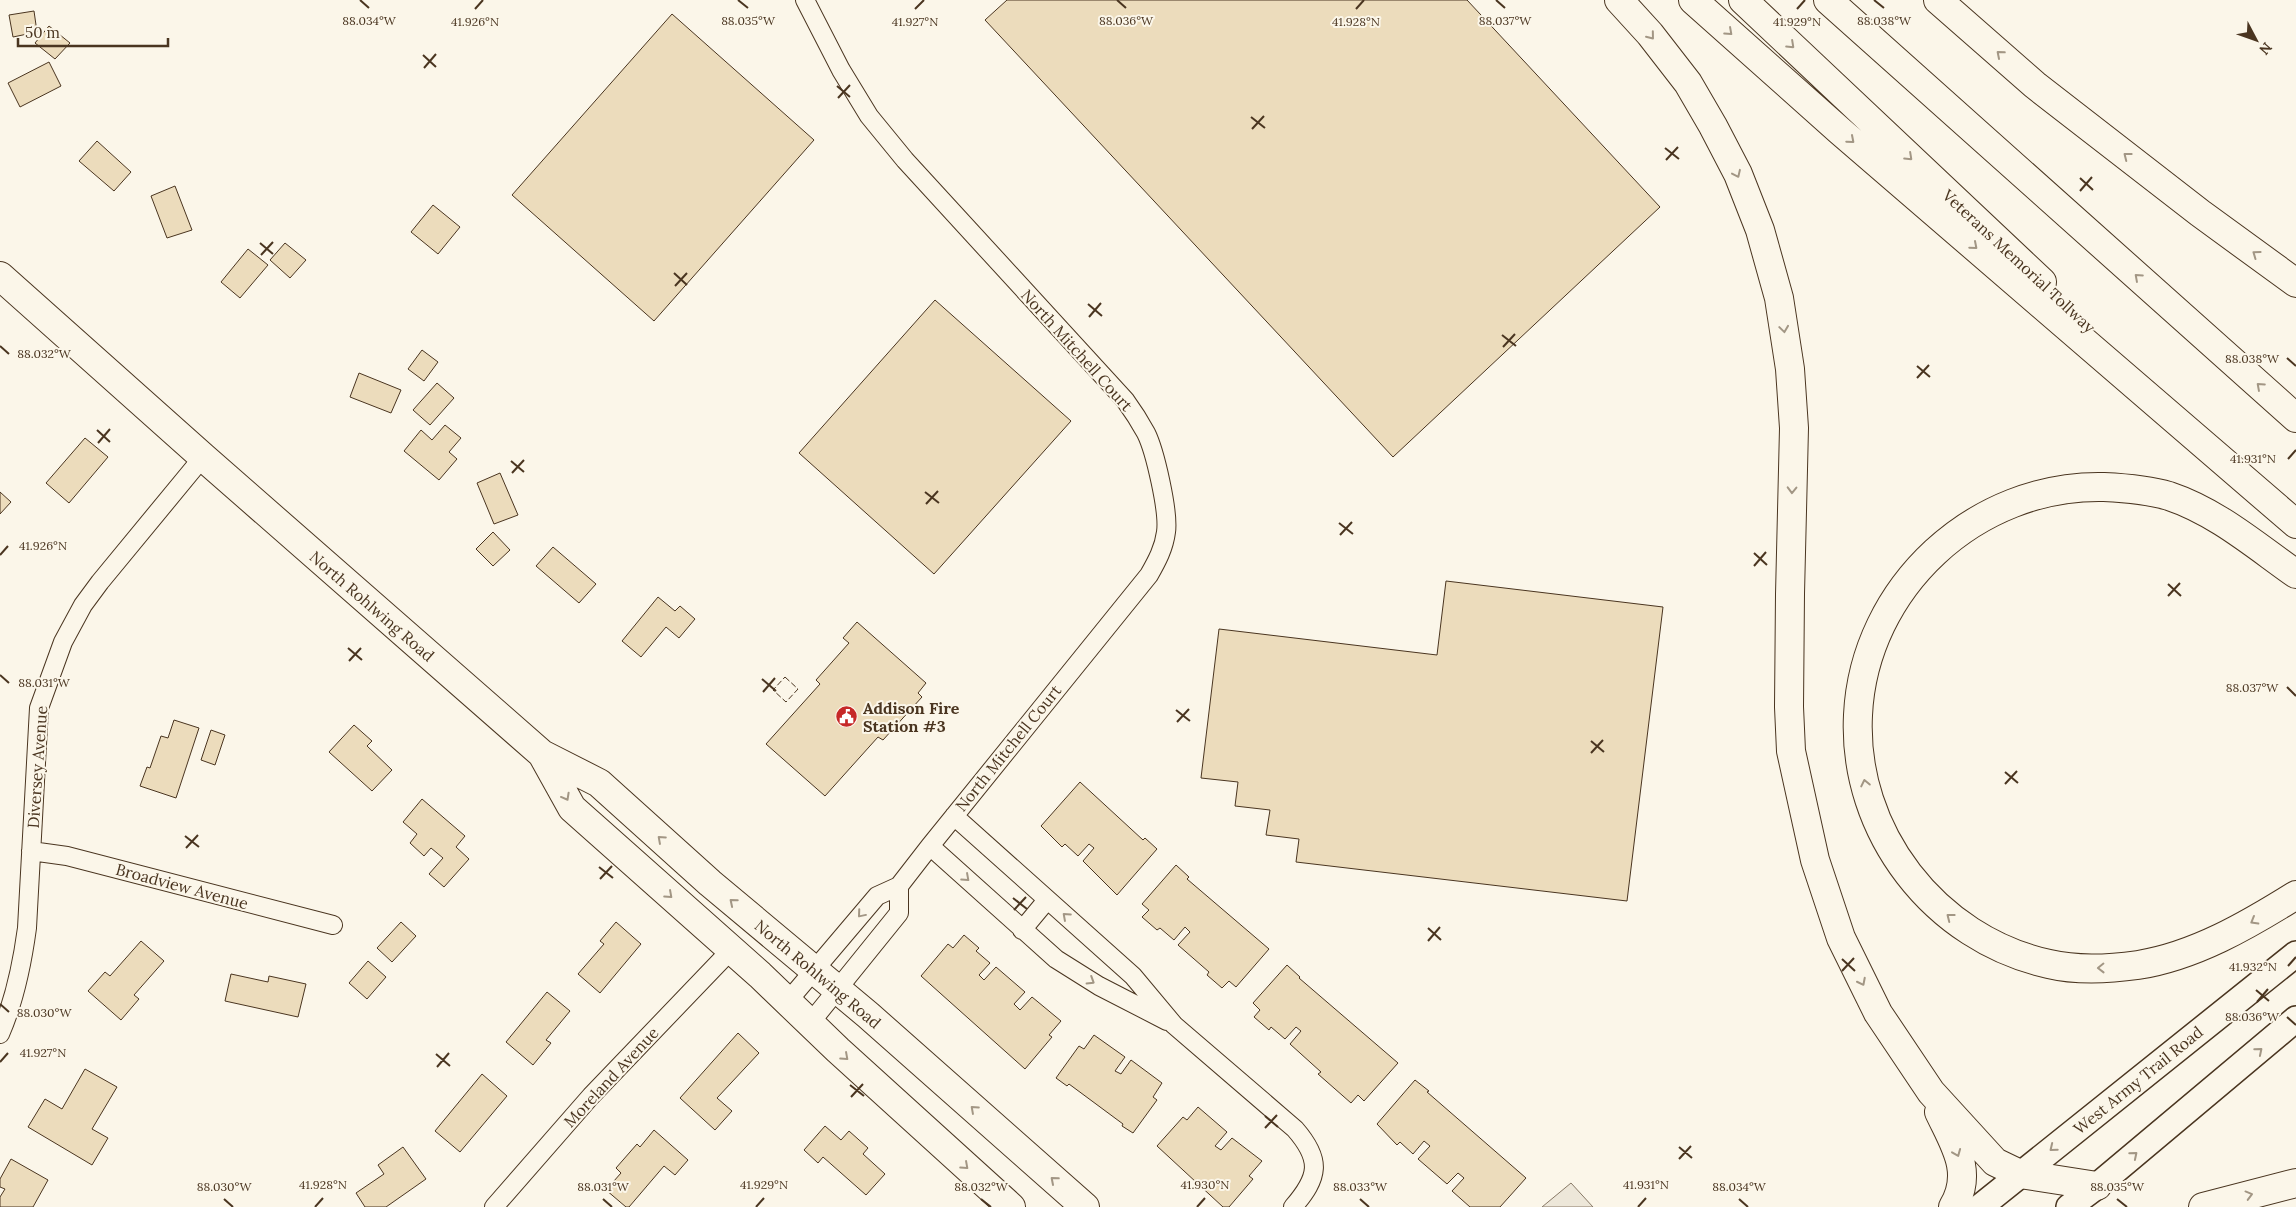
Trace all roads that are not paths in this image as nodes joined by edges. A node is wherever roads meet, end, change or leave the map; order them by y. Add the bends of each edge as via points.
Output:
1 (805, 0) edge
2 (1619, 0) edge
3 (1693, 0) edge
4 (1743, 0) edge
5 (1828, 0) edge
6 (1852, 0) edge
7 (1938, 0) edge
8 (2070, 216) junction
9 (0, 276) edge
10 (2296, 283) edge
11 (2296, 418) edge
12 (202, 457) junction
13 (2296, 523) edge
14 (2296, 574) edge
15 (542, 754) junction
16 (954, 816) junction
17 (930, 846) junction
18 (31, 851) junction
19 (899, 886) junction
20 (2296, 896) edge
21 (1047, 900) junction
22 (332, 925) dead end
23 (1022, 930) junction
24 (731, 950) junction
25 (2296, 954) edge
26 (815, 970) junction
27 (837, 989) junction
28 (788, 1001) junction
29 (2296, 1019) edge
30 (811, 1022) junction
31 (1174, 1025) junction
32 (0, 1034) edge
33 (1931, 1092) junction
34 (2020, 1174) junction
35 (2296, 1183) edge
36 (2096, 1186) junction
37 (494, 1207) edge
38 (1011, 1207) edge
39 (1085, 1207) edge
40 (1293, 1207) edge
41 (1953, 1207) edge
42 (1980, 1207) edge
43 (2069, 1207) edge
44 (2203, 1207) edge

1 - 16 street, North Mitchell Court via 869,116 905,160 1125,400 1147,435 1165,505 1167,530 1161,552 1149,575
2 -> 33 main road via 1688,83 1738,174 1760,230 1777,290 1790,369 1794,428 1789,707 1791,750 1798,788 1815,860 1841,938 1878,1013
3 -> 13 main road via 1840,131
4 -> 13 main road, Veterans Memorial Tollway
5 - 8 main road
6 - 8 main road
10 -> 7 main road via 2200,214 2035,85
11 -> 8 main road
9 - 12 main road, North Rohlwing Road
12 - 15 main road, North Rohlwing Road
12 - 18 street, Diversey Avenue via 100,582 63,642 39,708
20 -> 14 main road via 2214,941 2140,965 2073,968 2018,955 1969,932 1922,892 1901,865 1881,832 1870,804 1859,752 1858,718 1866,662 1880,626 1903,587 1936,549 1994,511 2019,500 2043,493 2095,487 2168,496 2215,516
15 -> 24 main road, North Rohlwing Road via 572,808
26 -> 15 main road, North Rohlwing Road via 710,883 599,783
16 - 17 street, North Mitchell Court
16 - 21 street
17 - 19 street, North Mitchell Court
17 -> 23 street
18 - 22 street, Broadview Avenue via 67,856
18 - 32 street, Diversey Avenue via 22,964
19 -> 26 street, North Mitchell Court via 877,896
19 - 27 street via 899,913
21 - 23 street
31 -> 21 street via 1133,976
23 -> 31 street via 1056,959 1099,986
24 - 28 main road, North Rohlwing Road
24 - 37 street, Moreland Avenue via 591,1096
25 -> 34 main road, West Army Trail Road
26 - 27 main road, North Rohlwing Road
26 - 28 street, North Mitchell Court
27 - 30 street
39 -> 27 main road, North Rohlwing Road
28 - 30 main road, North Rohlwing Road
36 -> 29 main road
30 -> 38 main road, North Rohlwing Road
31 - 40 street via 1305,1141 1311,1151 1314,1175
33 - 34 main road via 1995,1162
33 -> 41 main road via 1960,1158 1964,1176
34 - 36 main road
34 - 42 main road, West Army Trail Road
44 -> 35 main road
36 - 43 main road

